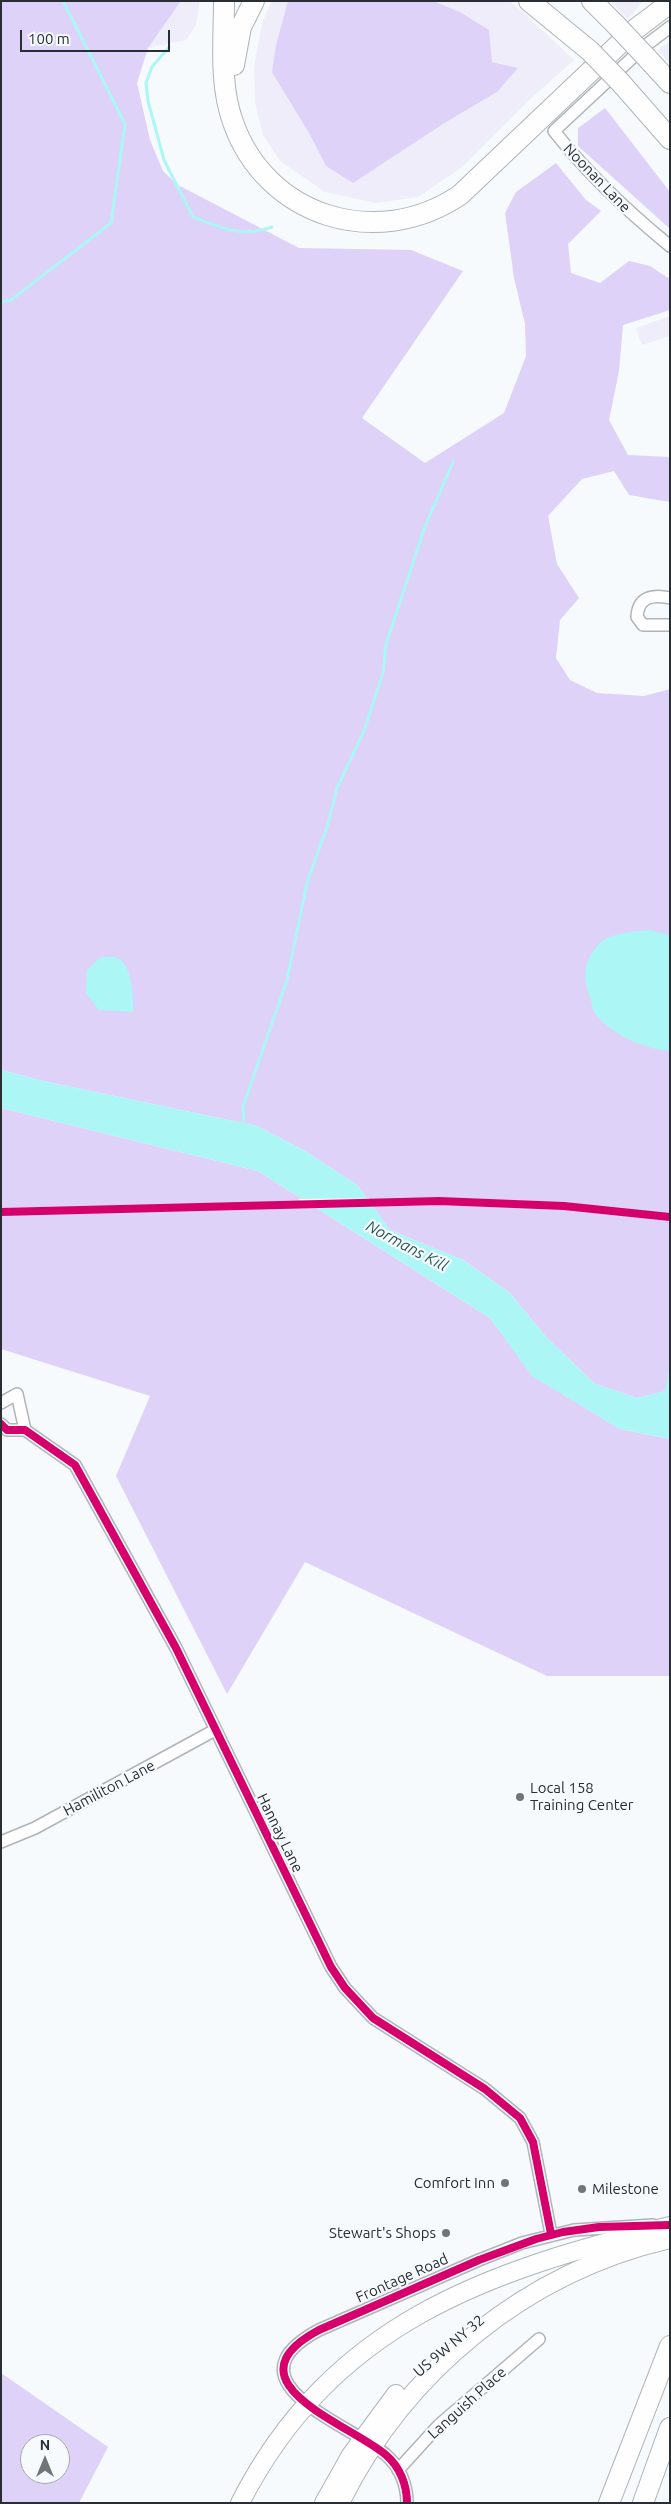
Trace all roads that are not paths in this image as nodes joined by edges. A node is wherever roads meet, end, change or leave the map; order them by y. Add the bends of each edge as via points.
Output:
1 (224, 1) edge
2 (254, 1) edge
3 (528, 1) edge
4 (540, 1) edge
5 (592, 1) edge
6 (656, 1) edge
7 (670, 3) edge
8 (670, 27) edge
9 (590, 51) junction
10 (670, 83) edge
11 (670, 139) edge
12 (670, 246) edge
13 (670, 598) edge
14 (670, 625) edge
15 (1, 1403) edge
16 (1, 1424) edge
17 (25, 1430) junction
18 (215, 1730) junction
19 (1, 1842) edge
20 (670, 2225) edge
21 (551, 2234) junction
22 (670, 2239) edge
23 (539, 2340) dead end
24 (670, 2346) edge
25 (306, 2404) junction
26 (670, 2428) edge
27 (367, 2443) junction
28 (398, 2470) junction
29 (240, 2503) edge
30 (324, 2503) edge
31 (340, 2503) edge
32 (407, 2503) edge
33 (609, 2503) edge
34 (643, 2503) edge

1 - 7 highway via 226,90 233,122 245,149 269,180 299,203 331,216 364,222 413,217 460,194 633,31
2 - 6 highway via 239,33 234,67 238,108 253,145 271,169 310,198 338,208 379,213 423,204 456,185
3 - 9 highway
4 - 9 highway
5 - 10 highway, bridge
8 - 12 street, Noonan Lane via 645,46 554,131 610,193
9 - 11 highway, bridge
13 - 14 street via 656,596 643,600 637,617 643,625
15 - 17 street via 18,1394
16 - 17 street, Hannay Lane via 7,1430
17 - 18 street, Hannay Lane via 75,1465 176,1648
18 - 19 street, Hamiliton Lane via 35,1828
18 - 21 street, Hannay Lane via 331,1968 345,1988 373,2018 485,2089 520,2118 533,2142
20 - 21 street, Frontage Road via 599,2227
20 - 25 main road via 561,2254 455,2294 405,2321 375,2342 331,2378
21 - 25 street, Frontage Road via 479,2260 300,2341 288,2354 284,2373 290,2387
22 - 27 main road via 624,2251 557,2279 500,2316 446,2357
23 - 28 street, Languish Place via 439,2425
24 - 33 highway
25 - 27 street, Frontage Road
25 - 29 main road via 270,2452
26 - 34 highway
27 - 28 street, Frontage Road via 386,2455
27 - 30 main road
27 - 31 main road
28 - 32 street via 406,2488

